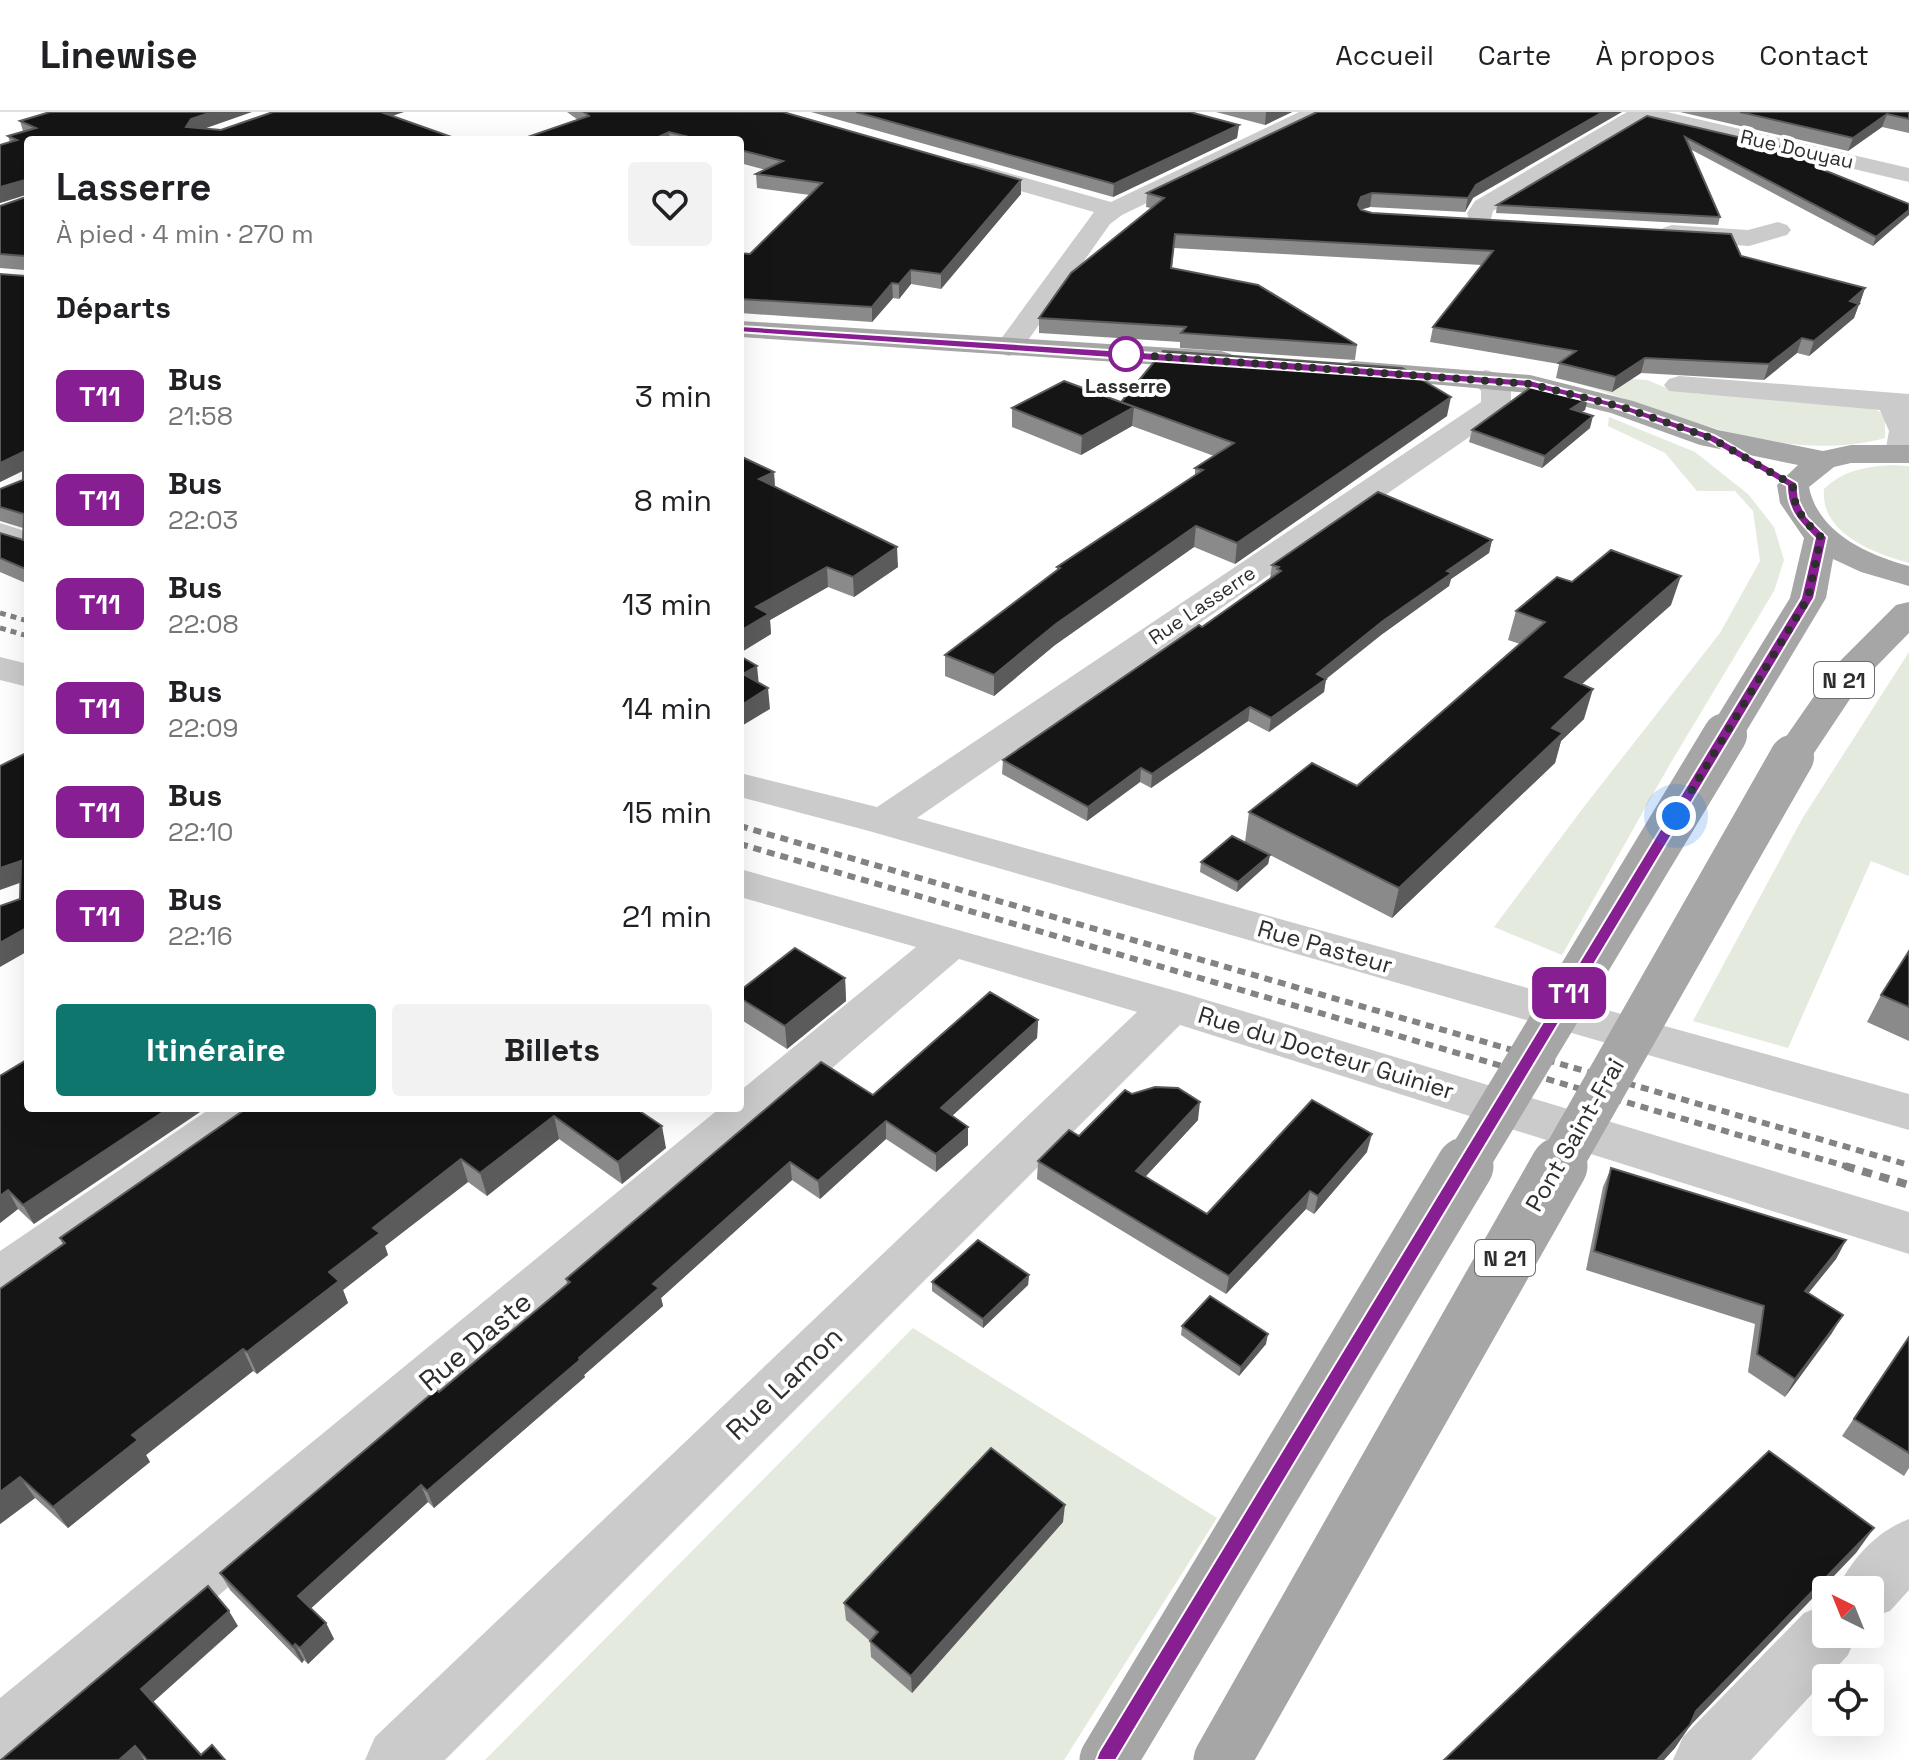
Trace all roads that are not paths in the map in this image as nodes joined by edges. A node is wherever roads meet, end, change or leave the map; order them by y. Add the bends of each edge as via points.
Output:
1 (1317, 112) edge
2 (1640, 112) edge
3 (1237, 127) edge
4 (1268, 136) junction
5 (947, 163) edge
6 (1909, 175) edge
7 (1113, 210) junction
8 (1449, 220) edge
9 (1480, 222) junction
10 (1512, 223) edge
11 (1778, 230) dead end
12 (1654, 232) edge
13 (744, 329) edge
14 (1009, 347) junction
15 (1247, 362) edge
16 (1321, 367) edge
17 (1486, 379) junction
18 (1679, 385) dead end
19 (1900, 402) edge
20 (1711, 438) junction
21 (1905, 453) edge
22 (1823, 460) junction
23 (1793, 485) junction
24 (0, 533) edge
25 (1821, 537) junction
26 (24, 542) edge
27 (1909, 576) edge
28 (1909, 613) edge
29 (0, 668) edge
30 (24, 675) edge
31 (744, 786) edge
32 (883, 822) junction
33 (744, 884) edge
34 (951, 942) junction
35 (1170, 1007) junction
36 (241, 1112) edge
37 (1909, 1112) edge
38 (1909, 1233) edge
39 (0, 1279) edge
40 (1909, 1547) edge
41 (1881, 1576) edge
42 (1813, 1648) edge
43 (0, 1740) edge
44 (398, 1760) edge
45 (1108, 1760) edge
46 (1222, 1760) edge
47 (1706, 1760) edge

1 - 4 street
2 - 6 street, Rue Douyau
2 - 9 street via 1484,206
3 - 4 street
4 - 7 street
5 - 7 street
7 - 14 street via 1101,219
8 - 9 street
9 - 10 street
11 - 12 street via 1749,238
13 - 14 main road
14 - 15 main road
16 - 17 main road
17 - 20 main road via 1541,386 1622,407
17 - 32 street, Rue Lasserre via 1496,389 1496,405
18 - 19 street
19 - 21 street
20 - 22 main road
20 - 23 main road
21 - 22 main road
22 - 23 main road
23 - 25 main road via 1793,501 1802,519
24 - 26 street
25 - 27 main road via 1857,558
25 - 45 main road, bridge via 1808,598
28 - 46 main road, Pont Saint-Frai / N 21, bridge via 1848,674 1792,757
29 - 30 street
31 - 32 street, Rue Pasteur
32 - 37 street, Rue Pasteur
33 - 34 street, Rue du Docteur Guinier
34 - 35 street, Rue du Docteur Guinier
34 - 43 street, Rue Daste
35 - 38 street, Rue du Docteur Guinier
35 - 44 street, Rue Lamon
36 - 39 street
40 - 41 street
42 - 47 street

